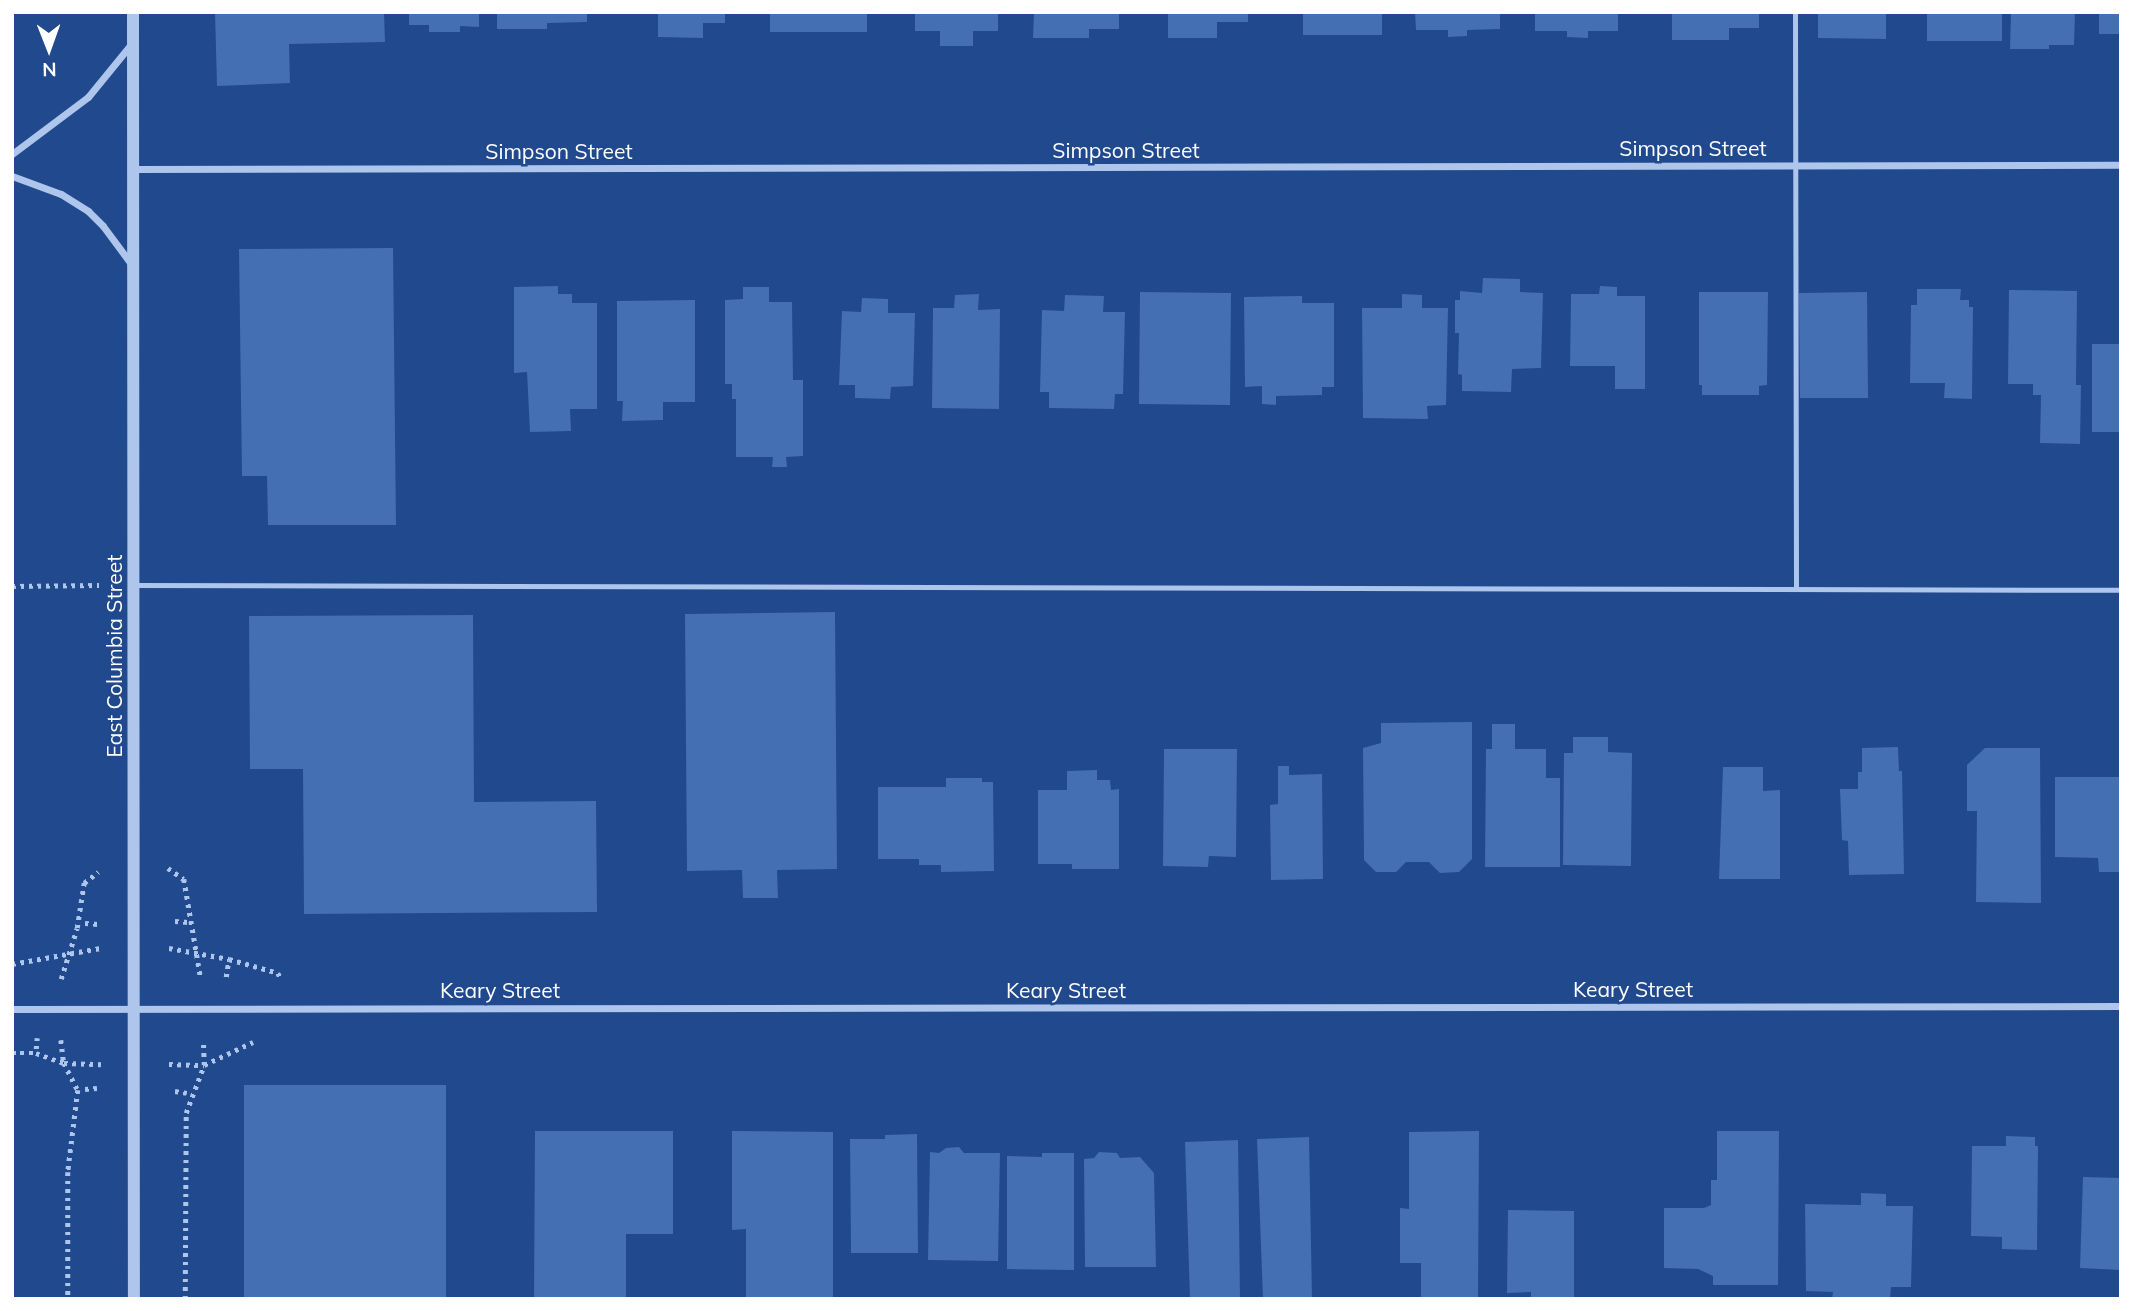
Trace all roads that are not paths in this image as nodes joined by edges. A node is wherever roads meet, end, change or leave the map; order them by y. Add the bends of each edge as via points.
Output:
1 (133, 12) edge
2 (1795, 12) edge
3 (133, 43) junction
4 (12, 154) edge
5 (2121, 165) edge
6 (1796, 166) junction
7 (132, 169) junction
8 (12, 176) edge
9 (133, 266) junction
10 (133, 584) junction
11 (1796, 589) junction
12 (2121, 590) edge
13 (2121, 1006) edge
14 (135, 1008) junction
15 (12, 1009) edge
16 (134, 1299) edge

1 - 3 street, East Columbia Street
2 - 6 lane
3 - 4 street via 88,97
3 - 7 street, East Columbia Street
5 - 6 street, Simpson Street
6 - 7 street, Simpson Street
6 - 11 lane
7 - 9 street, East Columbia Street
8 - 9 street via 61,194 88,211
9 - 10 street, East Columbia Street
10 - 11 lane
10 - 14 street, East Columbia Street
11 - 12 lane
13 - 14 street, Keary Street
14 - 15 street, Keary Street
14 - 16 street, East Columbia Street

